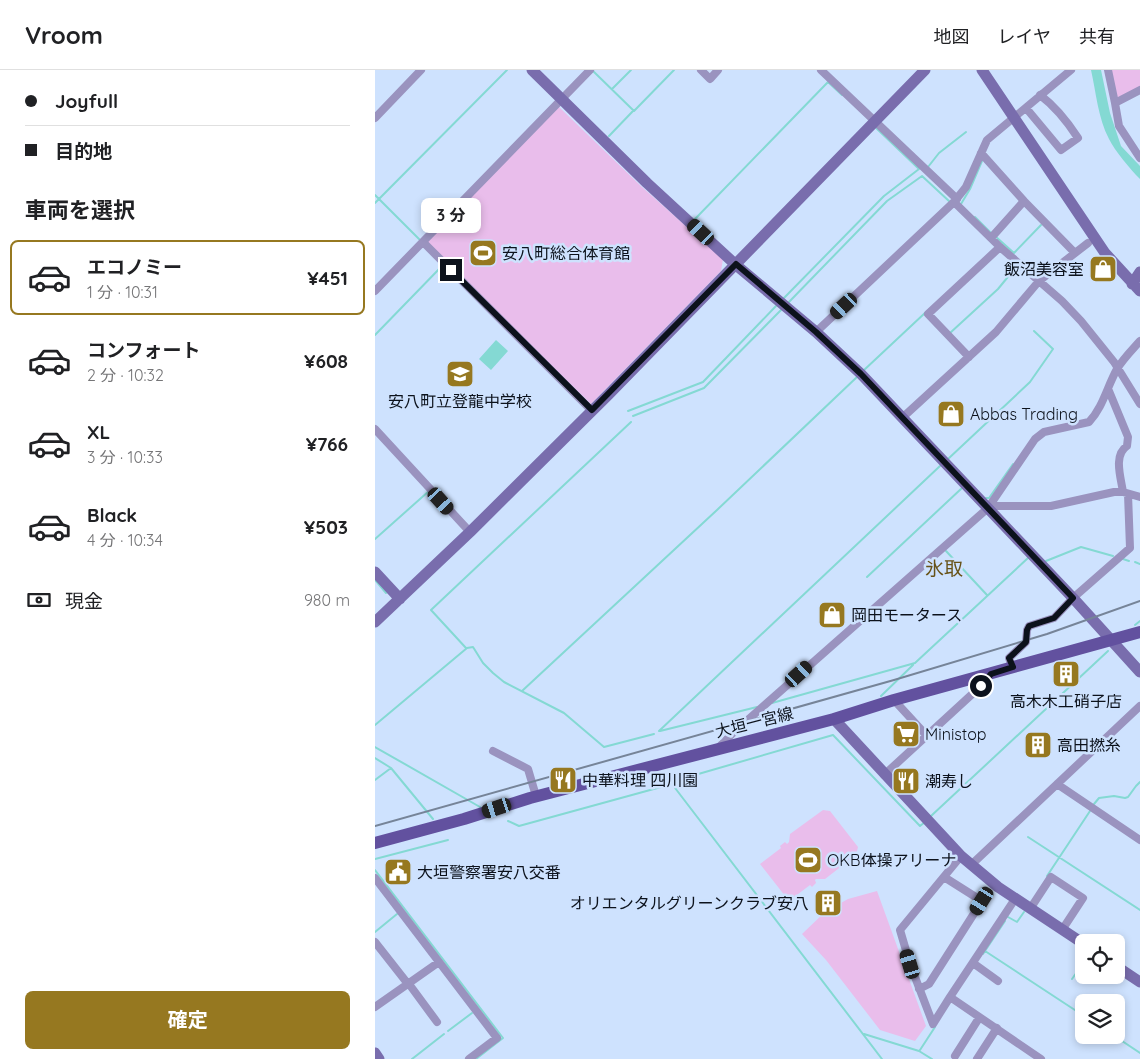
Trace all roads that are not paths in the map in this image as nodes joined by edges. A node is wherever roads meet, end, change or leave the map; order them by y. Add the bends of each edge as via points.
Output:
1 (421, 70) edge
2 (532, 70) edge
3 (590, 70) edge
4 (701, 70) edge
5 (718, 70) edge
6 (821, 70) edge
7 (925, 70) edge
8 (982, 70) edge
9 (1071, 70) edge
10 (1108, 70) edge
11 (1140, 90) edge
12 (1040, 95) junction
13 (561, 99) junction
14 (1115, 103) junction
15 (1026, 108) junction
16 (375, 118) edge
17 (1015, 118) junction
18 (875, 121) junction
19 (981, 153) junction
20 (1140, 158) edge
21 (955, 201) junction
22 (1024, 201) junction
23 (1089, 229) junction
24 (991, 238) junction
25 (423, 242) junction
26 (1088, 243) junction
27 (1000, 247) junction
28 (1075, 253) junction
29 (1105, 253) junction
30 (736, 264) junction
31 (1140, 272) edge
32 (1039, 281) junction
33 (1136, 288) edge
34 (375, 291) edge
35 (816, 332) junction
36 (1140, 341) edge
37 (969, 357) junction
38 (1118, 367) junction
39 (1109, 390) junction
40 (1139, 400) edge
41 (592, 410) junction
42 (902, 418) junction
43 (375, 428) edge
44 (1125, 493) junction
45 (1140, 497) edge
46 (987, 508) junction
47 (470, 532) junction
48 (375, 572) edge
49 (1073, 598) junction
50 (399, 599) junction
51 (375, 622) edge
52 (1140, 632) edge
53 (1110, 640) junction
54 (1013, 667) junction
55 (1140, 672) edge
56 (991, 674) junction
57 (894, 700) junction
58 (1140, 706) edge
59 (833, 719) junction
60 (927, 736) junction
61 (718, 748) junction
62 (493, 751) dead end
63 (884, 775) junction
64 (1057, 784) junction
65 (536, 796) junction
66 (1140, 840) edge
67 (375, 843) edge
68 (961, 856) junction
69 (971, 865) junction
70 (945, 877) junction
71 (375, 878) edge
72 (1015, 899) junction
73 (1030, 910) junction
74 (1062, 930) junction
75 (1075, 938) edge
76 (375, 942) edge
77 (439, 962) junction
78 (973, 963) junction
79 (1125, 972) edge
80 (999, 980) dead end
81 (1140, 982) edge
82 (408, 984) junction
83 (919, 988) junction
84 (950, 997) junction
85 (375, 1007) edge
86 (979, 1018) junction
87 (437, 1022) dead end
88 (997, 1028) junction
89 (375, 1053) edge
90 (955, 1056) dead end
91 (379, 1059) edge
92 (469, 1059) edge
93 (977, 1059) edge
94 (1041, 1059) edge

1 - 16 street
2 - 13 street
3 - 13 street
4 - 5 street via 709,79
6 - 18 street
7 - 18 street
8 - 17 street
9 - 12 street
10 - 14 street
11 - 14 street
12 - 15 street
12 - 15 street via 1059,111 1078,138 1061,150
13 - 25 street
13 - 30 street
14 - 20 street via 1119,126
15 - 17 street
17 - 19 street via 987,140
17 - 23 street
18 - 21 street
18 - 30 street
19 - 21 street via 966,187
19 - 22 street
21 - 24 street
21 - 35 street
22 - 24 street
22 - 28 street
23 - 26 street
23 - 29 street
24 - 27 street
25 - 34 street
25 - 41 street
26 - 28 street
26 - 29 street
27 - 32 street
27 - 37 street via 929,314
28 - 32 street
29 - 33 street
30 - 35 street
30 - 41 street
31 - 33 street
32 - 37 street via 996,332
32 - 38 street via 1081,321
35 - 42 street
36 - 38 street
37 - 42 street
38 - 39 street
38 - 40 street
39 - 44 street via 1128,437 1127,446 1118,456
39 - 46 street via 1089,422 1044,432 1035,439
41 - 47 street
42 - 46 street
43 - 47 street
44 - 45 street
44 - 46 street via 1114,492 1051,506
44 - 49 street via 1130,548
46 - 49 street
46 - 61 street
47 - 50 street
48 - 50 street
49 - 53 street
49 - 54 street via 1054,618 1029,626 1026,642 1009,658
50 - 51 street
52 - 53 main road, 大垣一宮線
53 - 54 main road, 大垣一宮線
53 - 55 street
54 - 56 main road, 大垣一宮線
56 - 57 main road, 大垣一宮線
56 - 60 street
57 - 59 main road, 大垣一宮線
57 - 60 street
58 - 64 street
59 - 61 main road, 大垣一宮線
59 - 63 street
60 - 63 street
61 - 65 main road, 大垣一宮線
62 - 65 street via 528,769
63 - 68 street
64 - 66 street
64 - 69 street
65 - 67 main road, 大垣一宮線
68 - 69 street
68 - 70 street
69 - 72 street
70 - 83 street via 900,930
70 - 83 street via 982,901 929,984
71 - 77 street
72 - 73 street
72 - 78 street
73 - 74 street
73 - 74 street via 1051,877 1083,898
74 - 75 street
76 - 82 street
77 - 82 street
77 - 92 street via 497,1038
78 - 80 street
78 - 84 street
79 - 81 street
82 - 85 street
82 - 87 street
83 - 84 street via 933,1024
84 - 86 street
86 - 88 street
86 - 90 street
88 - 93 street
88 - 94 street
89 - 91 street

